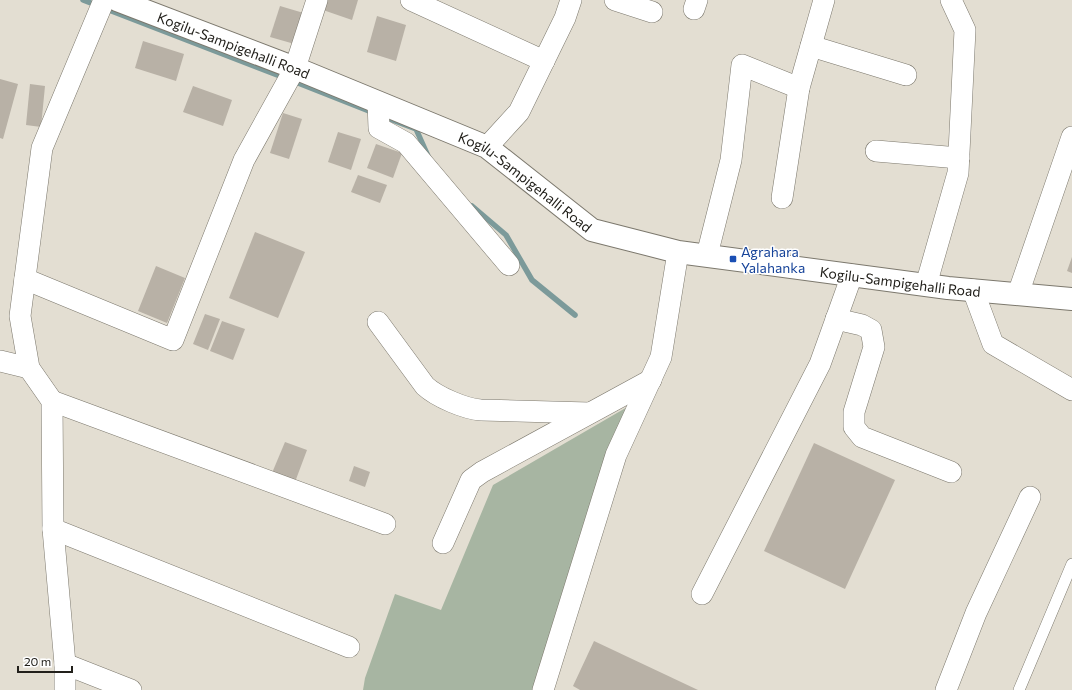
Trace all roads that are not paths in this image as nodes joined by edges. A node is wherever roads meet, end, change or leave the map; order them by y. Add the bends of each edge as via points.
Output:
1 (104, 0) edge
2 (117, 0) edge
3 (317, 0) edge
4 (411, 0) edge
5 (571, 0) edge
6 (615, 0) edge
7 (824, 0) edge
8 (951, 0) edge
9 (652, 12) dead end
10 (811, 46) junction
11 (544, 61) junction
12 (295, 68) junction
13 (906, 75) dead end
14 (799, 88) junction
15 (378, 102) junction
16 (1072, 137) edge
17 (487, 147) junction
18 (876, 151) dead end
19 (959, 158) junction
20 (782, 198) dead end
21 (678, 252) junction
22 (707, 256) junction
23 (509, 265) dead end
24 (852, 275) junction
25 (25, 279) junction
26 (926, 285) junction
27 (973, 290) junction
28 (1018, 294) junction
29 (1072, 299) edge
30 (836, 318) junction
31 (378, 322) dead end
32 (0, 361) edge
33 (29, 368) junction
34 (651, 380) junction
35 (1072, 390) edge
36 (52, 401) junction
37 (589, 413) junction
38 (951, 472) dead end
39 (1030, 497) dead end
40 (385, 524) dead end
41 (53, 529) junction
42 (443, 543) dead end
43 (1072, 564) edge
44 (702, 594) dead end
45 (348, 647) dead end
46 (65, 664) junction
47 (65, 690) edge
48 (131, 690) edge
49 (543, 690) edge
50 (946, 690) edge
51 (1019, 690) edge

1 - 25 street via 42,148
2 - 12 street, Kogilu-Sampigehalli Road
3 - 12 street
4 - 11 street
5 - 11 street
6 - 9 street
7 - 10 street
8 - 19 street via 965,30
10 - 13 street
10 - 14 street
11 - 17 street via 519,112
12 - 15 street, Kogilu-Sampigehalli Road
12 - 25 street via 244,160 173,340
14 - 20 street
14 - 22 street via 742,65 731,160
15 - 17 street, Kogilu-Sampigehalli Road
15 - 23 street via 379,128 406,142
16 - 28 street
17 - 21 street, Kogilu-Sampigehalli Road via 592,230
18 - 19 street
19 - 26 street via 958,173
21 - 22 street, Kogilu-Sampigehalli Road
21 - 34 street via 662,357
22 - 24 street, Kogilu-Sampigehalli Road
24 - 26 street, Kogilu-Sampigehalli Road
24 - 30 street
25 - 33 street via 20,316
26 - 27 street, Kogilu-Sampigehalli Road
27 - 28 street, Kogilu-Sampigehalli Road
27 - 35 street via 993,344
28 - 29 street, Kogilu-Sampigehalli Road
30 - 38 street via 871,330 874,347 854,412 854,427 862,437
30 - 44 street via 820,364
31 - 37 street via 425,386 465,408
32 - 33 street
33 - 36 street
34 - 37 street
34 - 49 street via 616,455
36 - 40 street
36 - 41 street
37 - 42 street via 471,480
39 - 50 street via 976,613
41 - 45 street
41 - 46 street
43 - 51 lane
46 - 47 street
46 - 48 street

